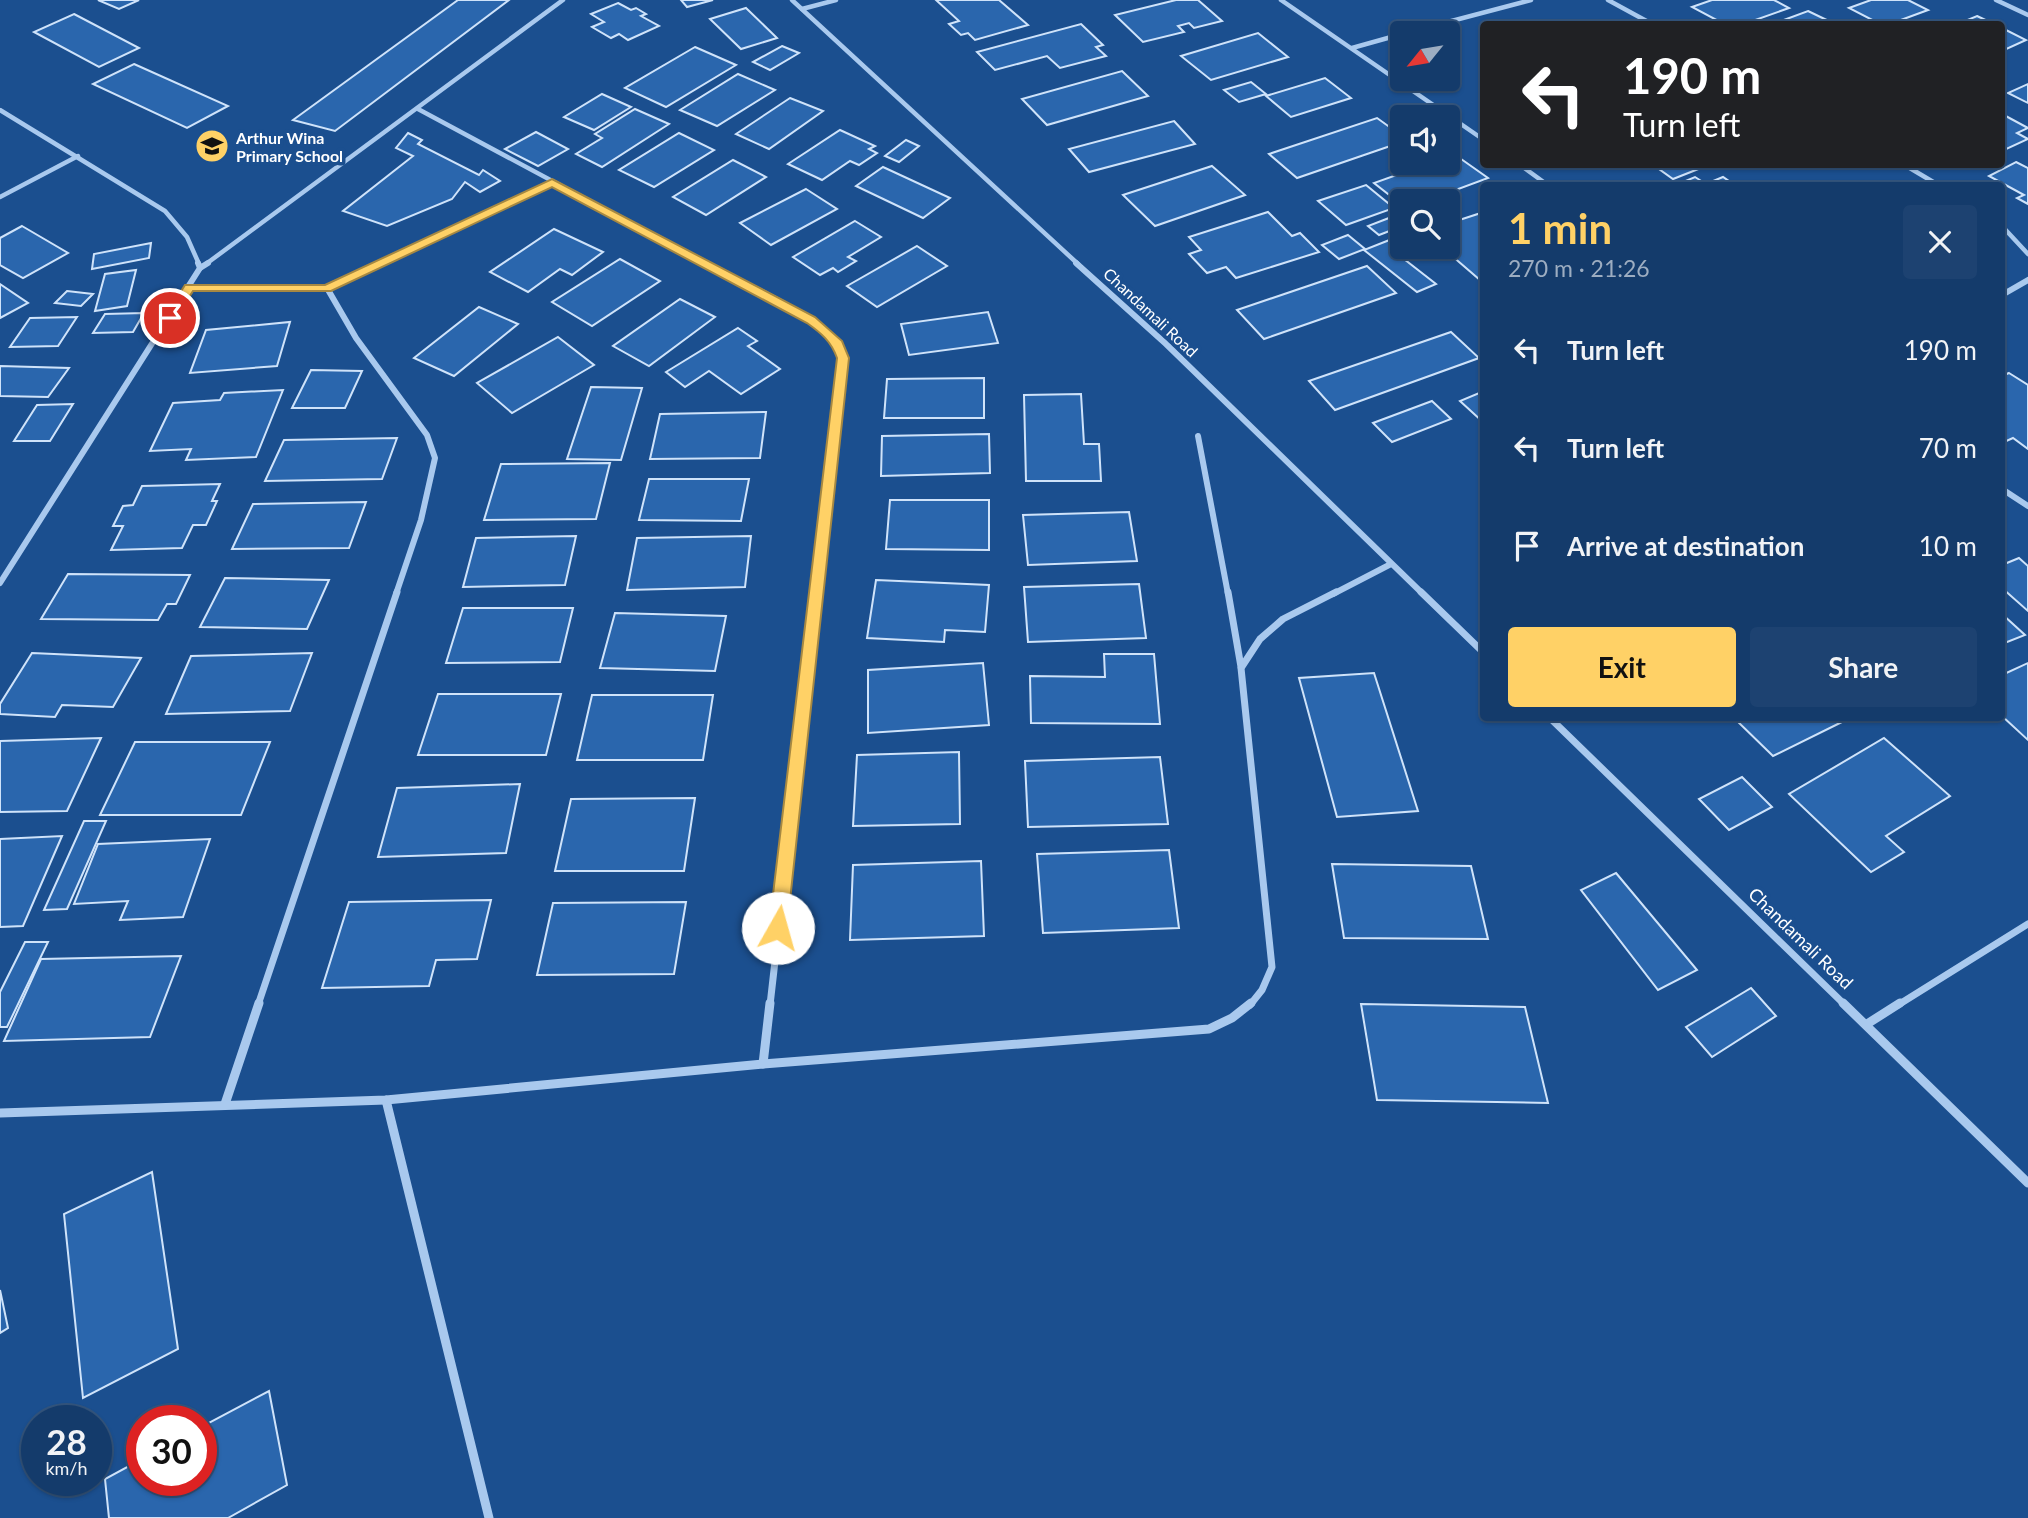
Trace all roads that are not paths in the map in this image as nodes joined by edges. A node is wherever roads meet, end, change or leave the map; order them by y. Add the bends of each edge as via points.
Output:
1 (563, 0) edge
2 (792, 0) edge
3 (836, 0) edge
4 (1281, 0) edge
5 (1531, 0) edge
6 (1608, 0) edge
7 (1996, 0) edge
8 (802, 9) junction
9 (2028, 15) edge
10 (1453, 21) edge
11 (1646, 21) edge
12 (1390, 38) edge
13 (1352, 48) junction
14 (418, 109) junction
15 (0, 110) edge
16 (1480, 137) edge
17 (78, 156) junction
18 (1524, 168) edge
19 (1910, 168) edge
20 (1544, 182) edge
21 (1933, 182) edge
22 (552, 183) junction
23 (0, 197) edge
24 (2005, 229) edge
25 (2028, 254) edge
26 (200, 268) junction
27 (2028, 280) edge
28 (189, 287) junction
29 (327, 288) junction
30 (2005, 293) edge
31 (1198, 436) dead end
32 (2005, 491) edge
33 (2028, 506) edge
34 (1391, 564) junction
35 (0, 583) edge
36 (1480, 649) edge
37 (1241, 668) junction
38 (1553, 721) edge
39 (2028, 924) edge
40 (1867, 1024) junction
41 (763, 1064) junction
42 (386, 1100) junction
43 (225, 1104) junction
44 (0, 1113) edge
45 (2028, 1183) edge
46 (489, 1518) edge

1 - 14 street
2 - 8 street, Chandamali Road
3 - 8 street
4 - 13 street
5 - 10 street
6 - 11 street
7 - 9 street
8 - 34 street, Chandamali Road via 1166,344
12 - 13 street
13 - 16 street
14 - 22 street
14 - 26 street
15 - 17 street
17 - 23 street
17 - 26 street via 165,211 184,230
18 - 20 street
19 - 21 street
22 - 29 street
22 - 41 street via 811,320 838,344 843,358
24 - 25 street
26 - 28 street
27 - 30 street
28 - 29 street
28 - 35 street
29 - 43 street via 356,338 426,435 435,458 421,520
31 - 37 street
32 - 33 street
34 - 36 street, Chandamali Road
34 - 37 street via 1283,619 1260,639
37 - 41 street via 1272,967 1255,1002 1209,1029
38 - 40 street, Chandamali Road
39 - 40 street
40 - 45 street, Chandamali Road
41 - 42 street
42 - 43 street
42 - 46 street
43 - 44 street

